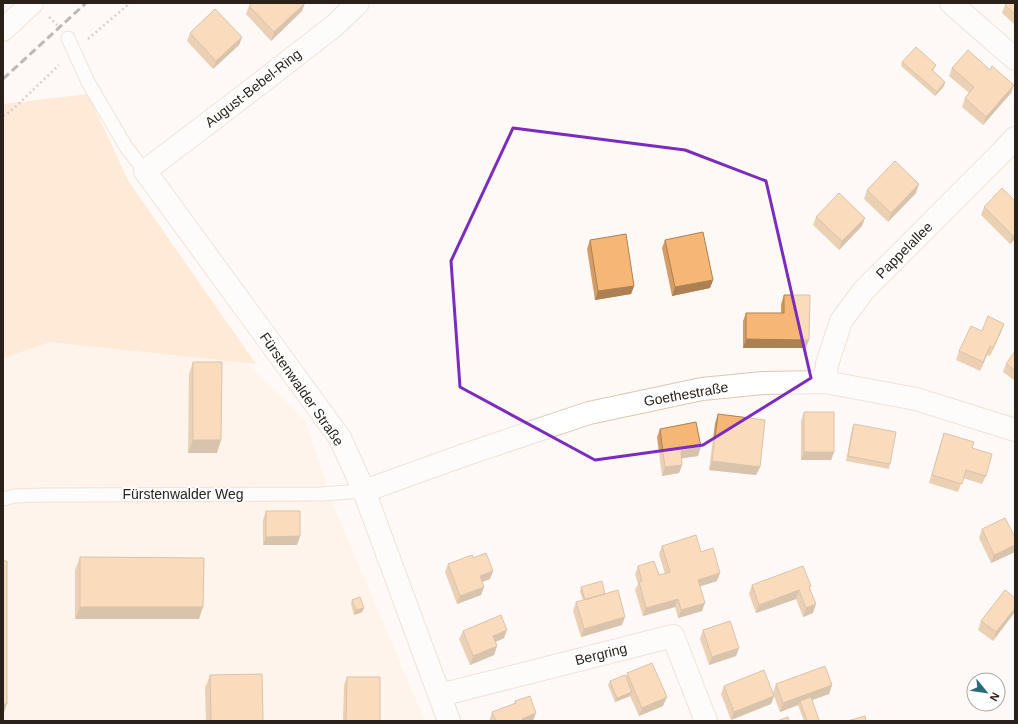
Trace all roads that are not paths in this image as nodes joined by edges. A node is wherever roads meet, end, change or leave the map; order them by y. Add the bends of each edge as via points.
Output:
1 (32, 3) edge
2 (358, 3) edge
3 (951, 3) edge
4 (3, 30) edge
5 (68, 38) road end
6 (1015, 59) edge
7 (1015, 138) edge
8 (145, 170) junction
9 (825, 382) junction
10 (1015, 430) edge
11 (364, 491) junction
12 (3, 499) edge
13 (440, 695) junction
14 (449, 721) edge
15 (706, 721) edge

1 - 4 street
2 - 8 street, August-Bebel-Ring via 334,26
3 - 6 street
5 - 8 lane via 88,82 126,146
7 - 9 street, Pappelallee via 864,290 841,320 827,364
8 - 11 street, Fürstenwalder Straße via 340,438
9 - 10 street, Goethestraße via 916,399
9 - 11 street, Goethestraße via 763,382 702,389 589,413
11 - 12 lane, Fürstenwalder Weg via 321,494 46,495
11 - 13 street, Fürstenwalder Straße
13 - 14 street, Fürstenwalder Straße
13 - 15 street, Bergring via 672,636

